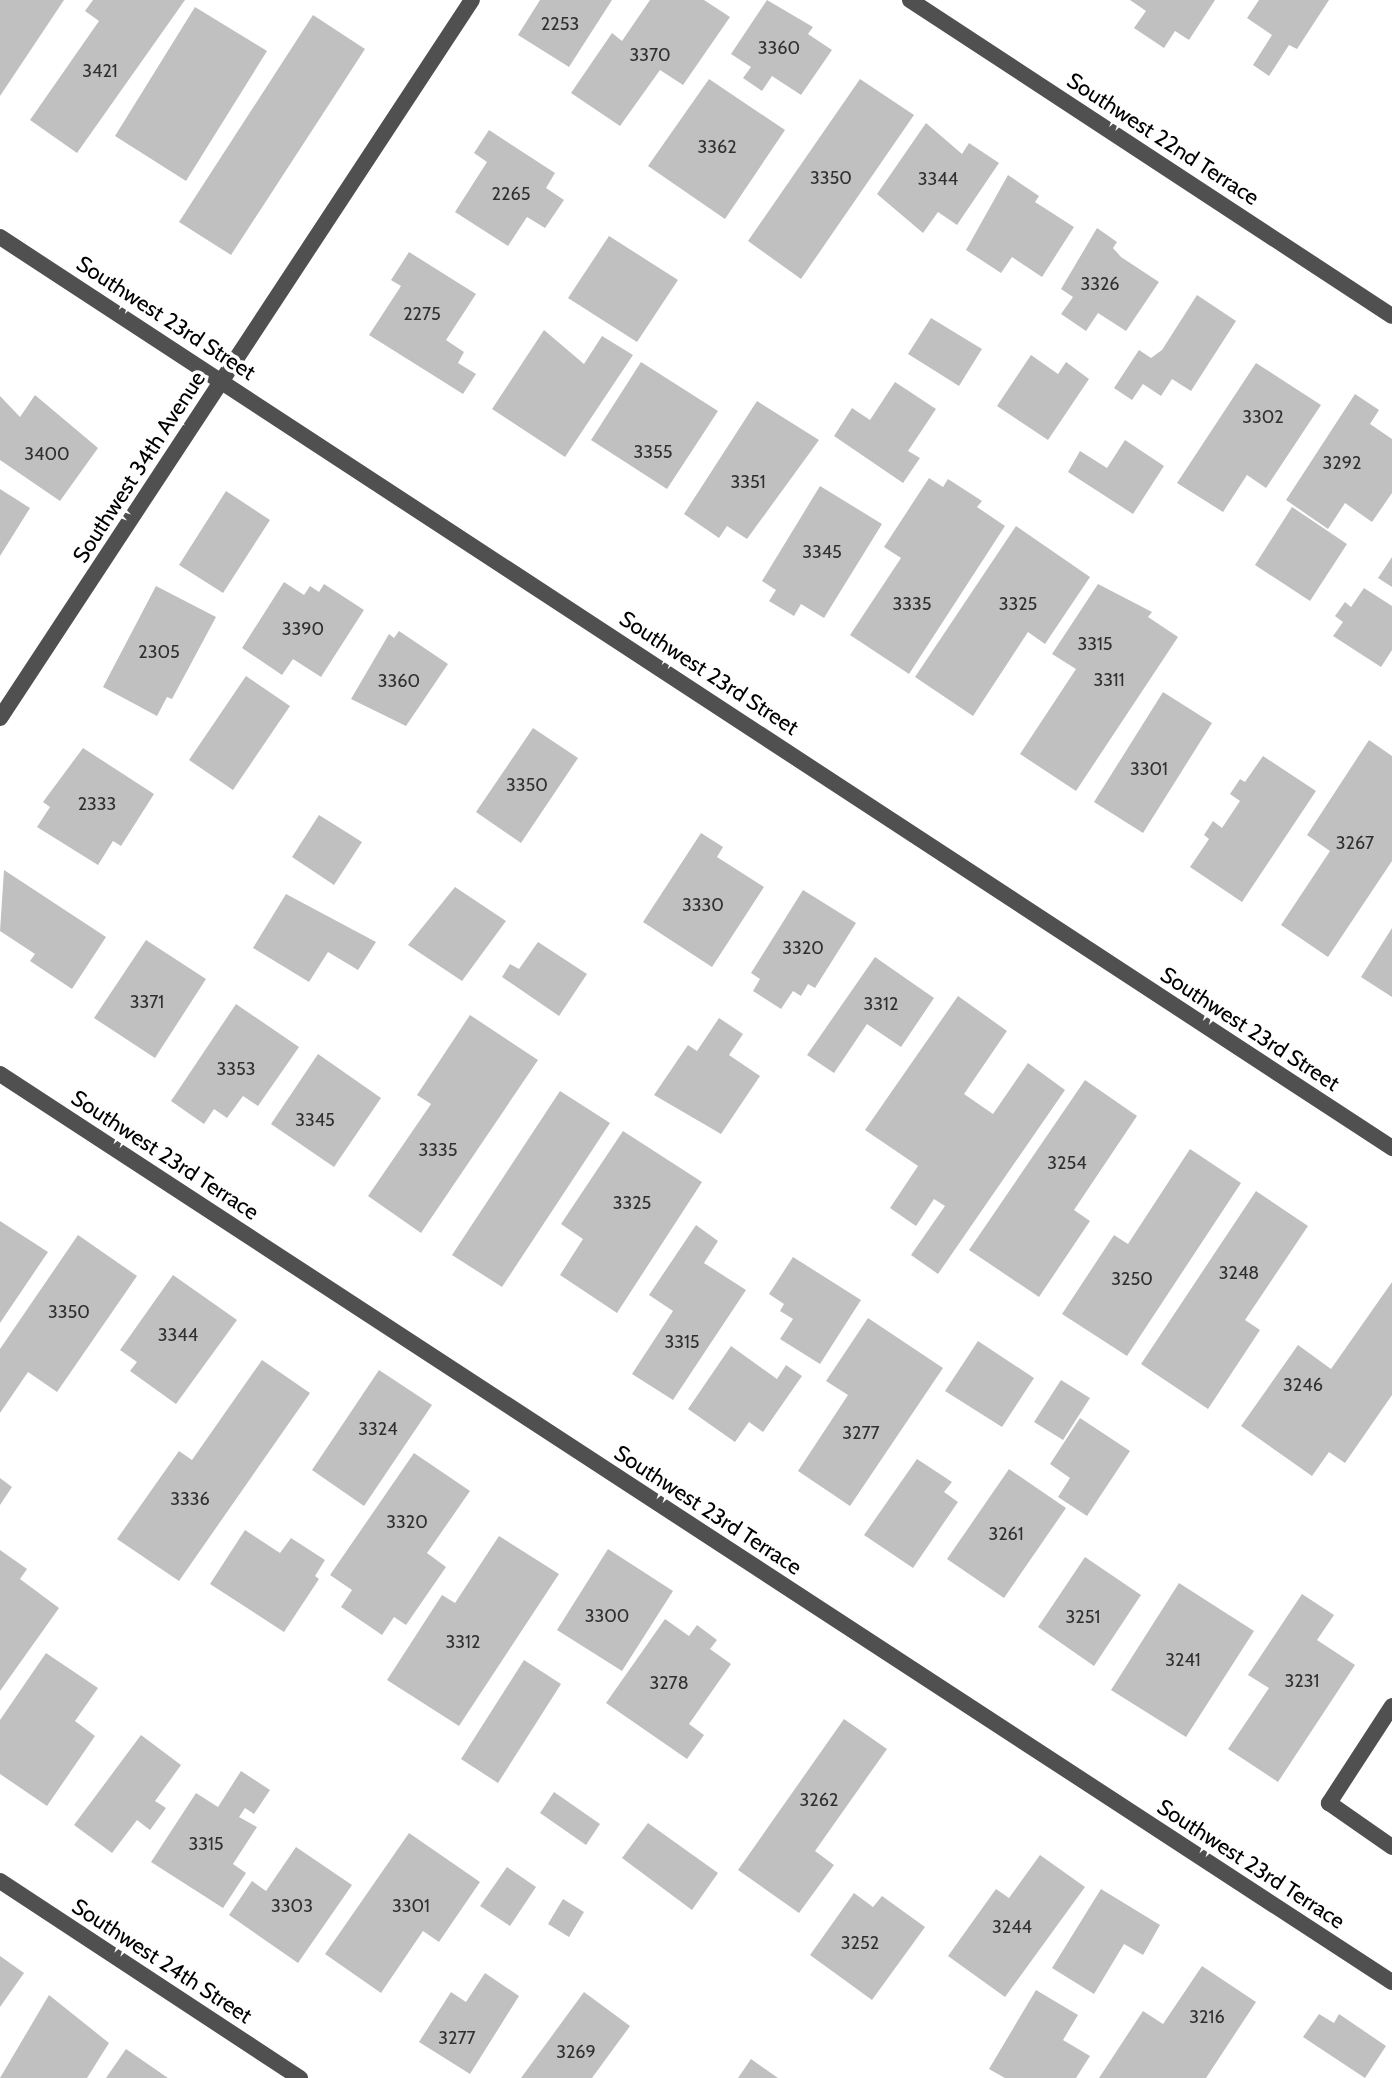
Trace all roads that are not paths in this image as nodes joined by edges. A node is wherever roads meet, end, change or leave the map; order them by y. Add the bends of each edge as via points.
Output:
1 (472, 0) edge
2 (910, 0) edge
3 (0, 237) edge
4 (1392, 316) edge
5 (222, 381) junction
6 (0, 718) edge
7 (0, 1074) edge
8 (1392, 1148) edge
9 (1392, 1706) edge
10 (1392, 1847) edge
11 (0, 1881) edge
12 (1392, 1982) edge
13 (300, 2078) edge

1 - 5 street, Southwest 34th Avenue
2 - 4 street, Southwest 22nd Terrace
3 - 5 street, Southwest 23rd Street
5 - 6 street, Southwest 34th Avenue
5 - 8 street, Southwest 23rd Street
7 - 12 street, Southwest 23rd Terrace
9 - 10 street via 1329,1803
11 - 13 street, Southwest 24th Street

